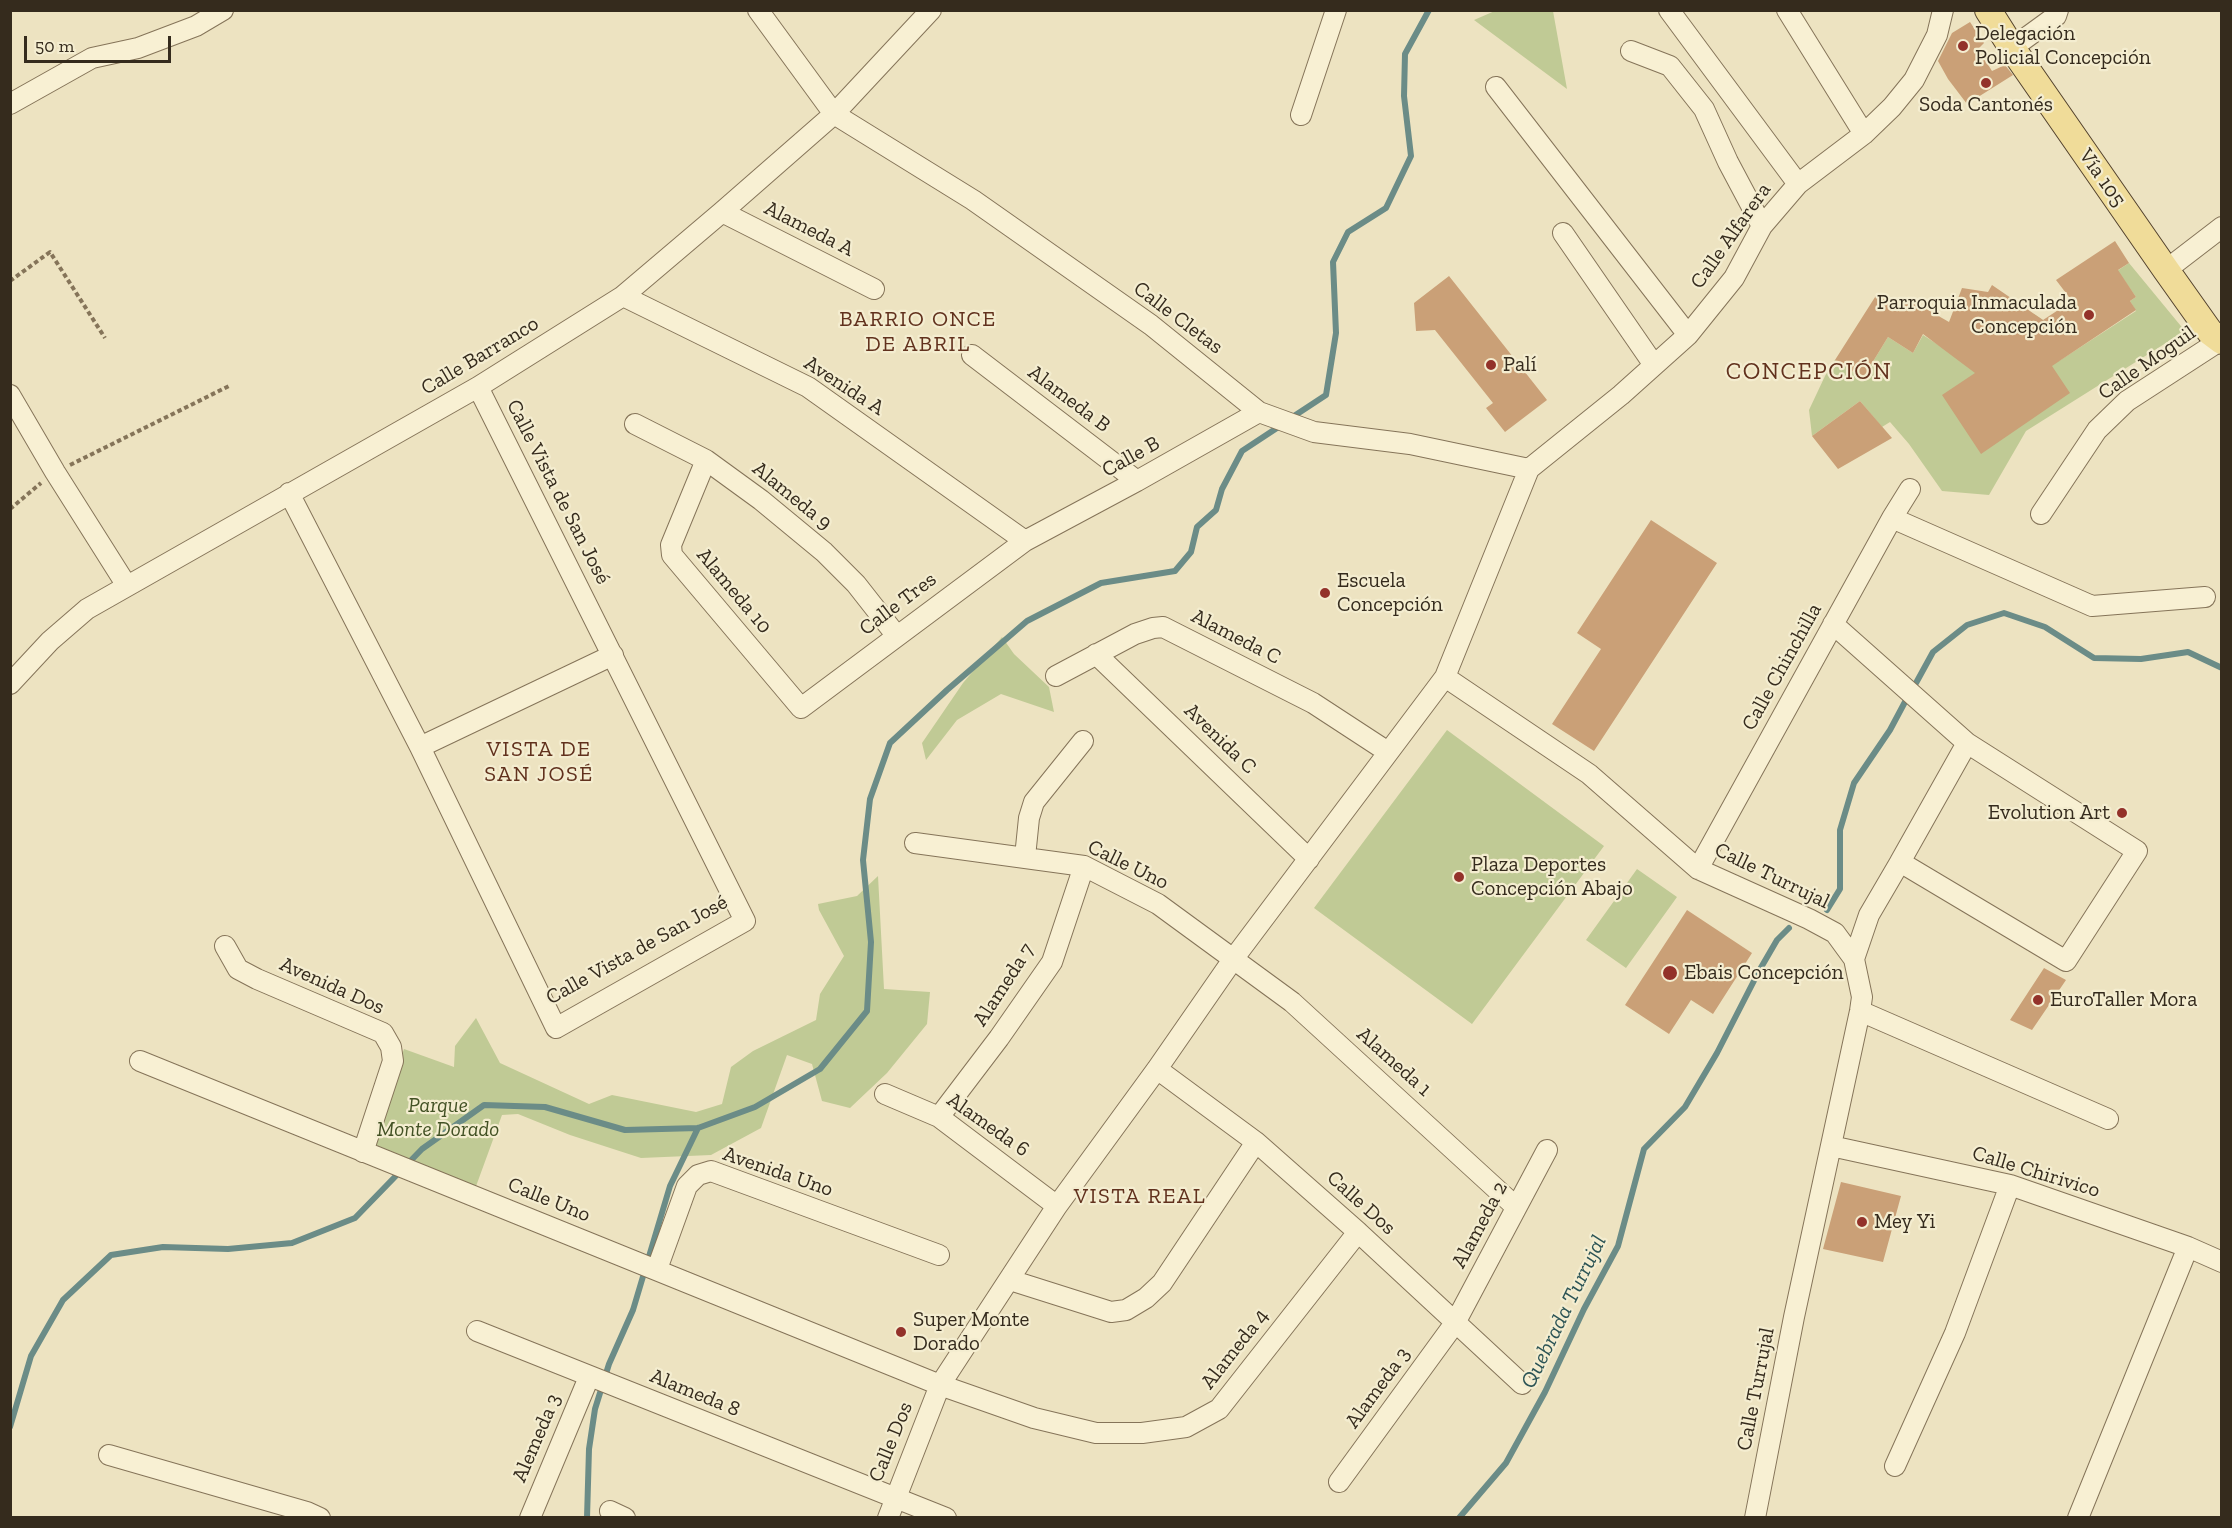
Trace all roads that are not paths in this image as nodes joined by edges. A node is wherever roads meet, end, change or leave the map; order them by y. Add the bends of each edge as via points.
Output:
1 (223, 10) edge
2 (758, 10) edge
3 (931, 10) edge
4 (1336, 10) edge
5 (1669, 10) edge
6 (1787, 10) edge
7 (1943, 10) edge
8 (1988, 10) edge
9 (2058, 10) edge
10 (2012, 48) junction
11 (1631, 51) dead end
12 (1496, 87) dead end
13 (10, 104) edge
14 (834, 114) junction
15 (1301, 115) dead end
16 (1864, 134) junction
17 (1798, 184) junction
18 (722, 212) junction
19 (1762, 226) junction
20 (2222, 227) edge
21 (1563, 232) dead end
22 (2166, 270) junction
23 (874, 289) dead end
24 (622, 296) junction
25 (1688, 336) junction
26 (2221, 340) edge
27 (972, 355) dead end
28 (1653, 365) junction
29 (478, 387) junction
30 (10, 395) edge
31 (1259, 412) junction
32 (635, 424) dead end
33 (706, 460) junction
34 (1529, 469) junction
35 (1137, 482) junction
36 (1910, 489) dead end
37 (289, 493) junction
38 (2041, 514) dead end
39 (1892, 518) junction
40 (1025, 541) junction
41 (127, 586) junction
42 (2205, 597) dead end
43 (1833, 624) junction
44 (896, 635) junction
45 (1096, 654) junction
46 (614, 655) junction
47 (1056, 676) dead end
48 (1445, 677) junction
49 (10, 684) edge
50 (801, 708) joint
51 (1083, 741) dead end
52 (1967, 742) junction
53 (420, 747) junction
54 (1388, 752) junction
55 (915, 843) dead end
56 (1025, 857) junction
57 (1309, 859) junction
58 (1900, 862) junction
59 (1084, 866) junction
60 (1698, 869) junction
61 (225, 946) dead end
62 (1234, 958) junction
63 (1854, 959) junction
64 (1860, 1011) junction
65 (140, 1061) dead end
66 (1157, 1069) junction
67 (885, 1094) dead end
68 (939, 1117) junction
69 (2108, 1119) dead end
70 (1256, 1142) junction
71 (1831, 1146) junction
72 (1547, 1150) dead end
73 (363, 1152) junction
74 (2010, 1185) junction
75 (1057, 1206) junction
76 (1516, 1207) junction
77 (1358, 1232) junction
78 (2188, 1247) junction
79 (939, 1255) dead end
80 (2222, 1262) edge
81 (657, 1269) junction
82 (1010, 1280) junction
83 (1455, 1323) junction
84 (477, 1331) dead end
85 (589, 1377) junction
86 (1522, 1384) dead end
87 (940, 1385) junction
88 (109, 1455) dead end
89 (1895, 1466) dead end
90 (1339, 1482) dead end
91 (895, 1498) junction
92 (2079, 1517) edge
93 (320, 1518) edge
94 (530, 1518) edge
95 (888, 1518) edge
96 (946, 1518) edge
97 (1755, 1518) edge

1 - 13 street via 196,26 138,48 92,58
2 - 14 street
3 - 14 street, Calle Barranco
4 - 15 street
5 - 17 street
6 - 16 street
7 - 16 street, Calle Alfarera via 1937,35 1914,80
8 - 10 main road, Vía 105
9 - 10 street via 2056,16
10 - 22 main road, Vía 105
11 - 19 street via 1670,66 1704,110
12 - 25 street
14 - 18 street, Calle Barranco
14 - 31 street, Calle Cletas via 973,200 1151,325
16 - 17 street, Calle Alfarera
17 - 19 street, Calle Alfarera
18 - 23 street, Alameda A
18 - 24 street, Calle Barranco
19 - 25 street, Calle Alfarera via 1734,278
20 - 22 street
21 - 28 street
22 - 26 main road, Vía 105 via 2210,332
24 - 29 street, Calle Barranco
24 - 40 street, Avenida A via 808,387
25 - 28 street, Calle Alfarera
26 - 38 street, Calle Moguil via 2127,401 2097,430
27 - 35 street, Alameda B
28 - 34 street, Calle Alfarera via 1621,396
29 - 37 street, Calle Barranco
29 - 46 street, Calle Vista de San José
30 - 41 street
31 - 34 street, Calle Cletas via 1314,432 1410,444
31 - 35 street, Calle B
32 - 33 street, Alameda 9
33 - 44 street, Alameda 9 via 824,552 856,584
33 - 50 street, Alameda 10 via 672,545 672,555
34 - 48 street
35 - 40 street, Calle B
36 - 39 street, Calle Chinchilla
37 - 41 street, Calle Barranco
37 - 53 street, Calle Vista de San José
39 - 42 street via 2092,606
39 - 43 street, Calle Chinchilla
40 - 44 street, Calle Tres
41 - 49 street, Calle Barranco via 87,609
43 - 52 street
43 - 60 street, Calle Chinchilla
44 - 50 street, Calle Tres
45 - 47 street, Alameda C
45 - 54 street, Alameda C via 1135,634 1163,627 1313,703
45 - 57 street, Avenida C
46 - 53 street
46 - 53 street, Calle Vista de San José via 745,921 556,1028
48 - 54 street, Calle Dos
48 - 60 street, Calle Turrujal via 1589,774
51 - 56 street via 1034,802
52 - 58 street
52 - 58 street via 2136,852 2066,961
54 - 57 street, Calle Dos
55 - 56 street, Calle Uno
56 - 59 street, Calle Uno
57 - 62 street, Calle Dos
58 - 63 street via 1869,915
59 - 62 street, Calle Uno via 1158,904
59 - 68 street, Alameda 7 via 1052,962
60 - 63 street, Calle Turrujal via 1834,933
61 - 73 street, Avenida Dos via 238,969 256,979 383,1033 393,1061
62 - 66 street, Calle Dos
62 - 76 street, Alameda 1 via 1292,1002
63 - 64 street, Calle Turrujal via 1862,997
64 - 69 street
64 - 71 street, Calle Turrujal
65 - 73 street, Calle Uno
66 - 70 street, Calle Dos
66 - 75 street, Calle Dos
67 - 68 street, Alameda 6
68 - 75 street, Alameda 6
70 - 77 street, Calle Dos
70 - 82 street via 1162,1283 1126,1310 1112,1312
71 - 74 street, Calle Chirivico
71 - 97 street, Calle Turrujal
72 - 76 street, Alameda 2
73 - 81 street, Calle Uno
74 - 78 street, Calle Chirivico
74 - 89 street via 1955,1334
75 - 82 street, Calle Dos
76 - 83 street, Alameda 2
77 - 83 street, Calle Dos
77 - 87 street, Alameda 4 via 1219,1409 1186,1427 1142,1433 1096,1433 1034,1418
78 - 80 street, Calle Chirivico
78 - 92 street
79 - 81 street, Avenida Uno via 711,1171 698,1175 687,1186
81 - 87 street, Calle Uno
82 - 87 street, Calle Dos
83 - 86 street, Calle Dos
83 - 90 street, Alameda 3
84 - 85 street, Alameda 8
85 - 91 street, Alameda 8
85 - 94 street, Alemeda 3
87 - 91 street, Calle Dos
88 - 93 street
91 - 95 street, Calle Dos
91 - 96 street

